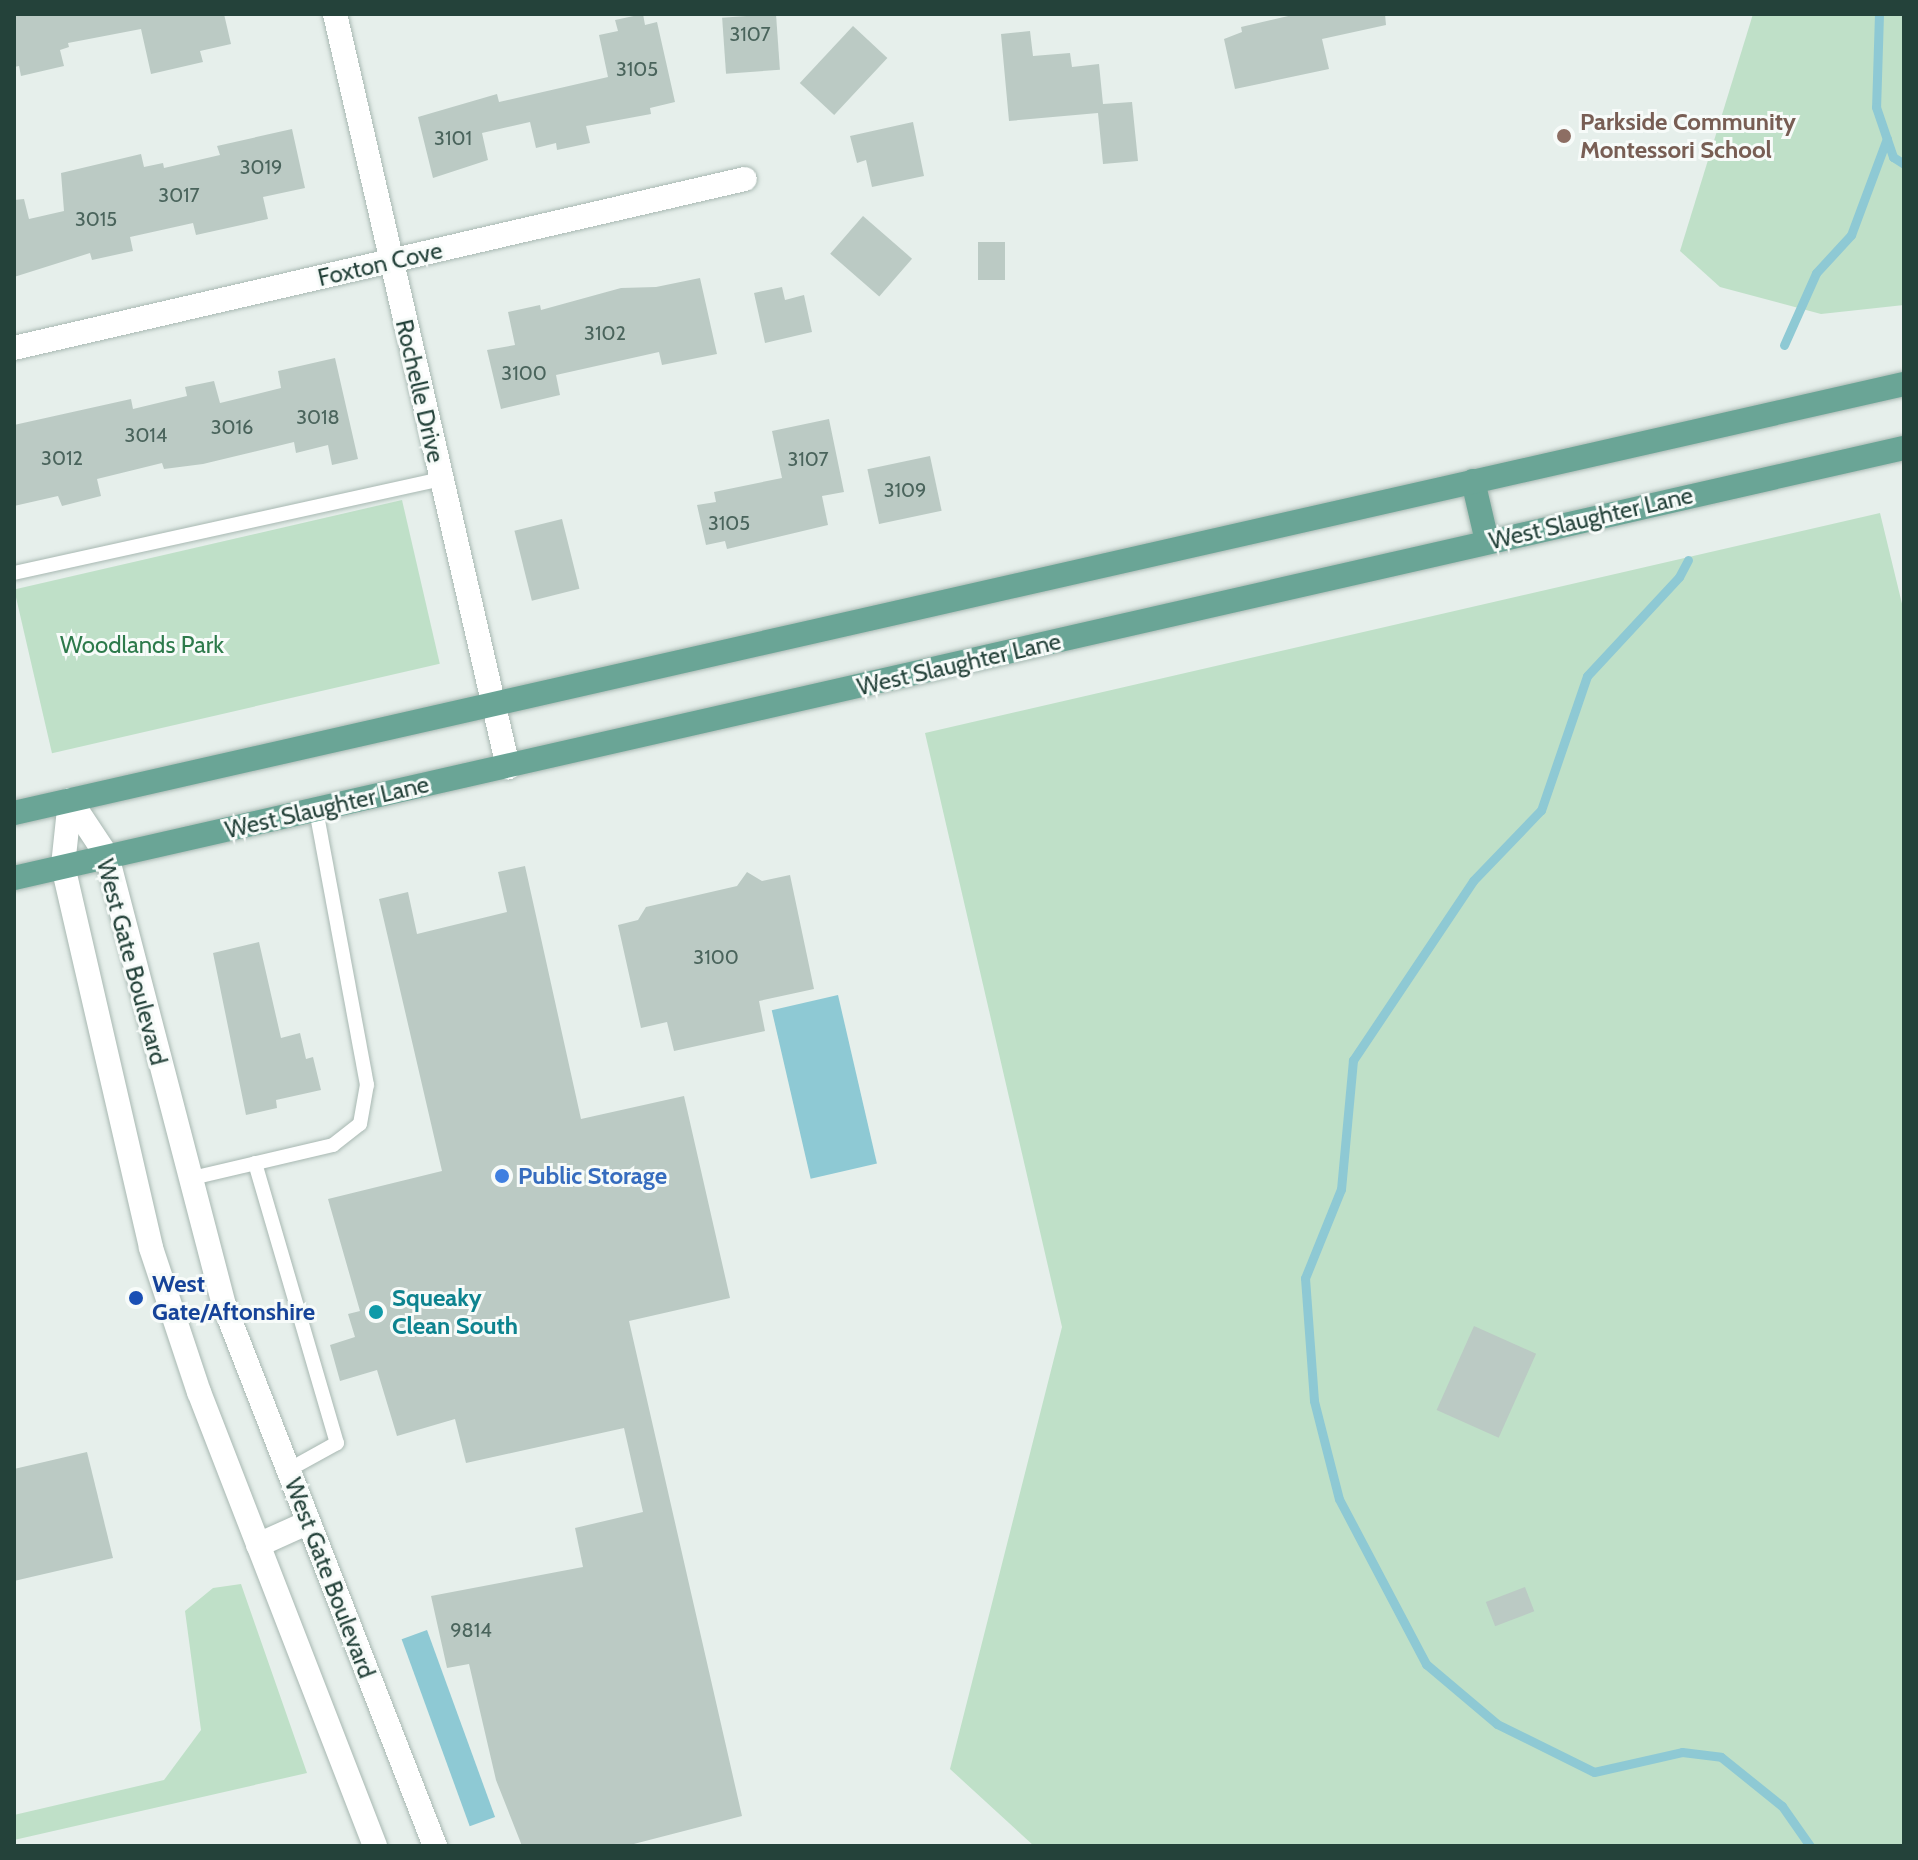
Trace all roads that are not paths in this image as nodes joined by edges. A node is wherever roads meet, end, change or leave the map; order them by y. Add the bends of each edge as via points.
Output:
1 (335, 14) edge
2 (745, 179) dead end
3 (390, 262) junction
4 (14, 348) edge
5 (1904, 384) edge
6 (1904, 448) edge
7 (441, 479) junction
8 (1473, 481) junction
9 (1487, 541) junction
10 (14, 573) edge
11 (495, 703) junction
12 (508, 767) junction
13 (70, 800) junction
14 (316, 810) junction
15 (14, 813) edge
16 (107, 856) junction
17 (63, 866) junction
18 (14, 878) edge
19 (255, 1163) junction
20 (188, 1179) junction
21 (288, 1470) junction
22 (307, 1523) junction
23 (258, 1545) junction
24 (375, 1846) edge
25 (435, 1846) edge

1 - 3 main road, Rochelle Drive
2 - 3 main road, Foxton Cove
3 - 4 main road, Foxton Cove
3 - 7 main road, Rochelle Drive
5 - 8 main road
6 - 9 main road, West Slaughter Lane
7 - 10 lane
7 - 11 main road, Rochelle Drive
8 - 9 main road
8 - 11 main road
9 - 12 main road, West Slaughter Lane
11 - 12 main road, Rochelle Drive
11 - 13 main road
12 - 14 main road, West Slaughter Lane
13 - 15 main road
13 - 16 main road, West Gate Boulevard
13 - 17 main road, West Gate Boulevard
14 - 16 main road, West Slaughter Lane
14 - 19 lane via 367,1085 360,1124 333,1145
16 - 17 main road, West Slaughter Lane
16 - 20 main road, West Gate Boulevard
17 - 18 main road, West Slaughter Lane
17 - 23 main road, West Gate Boulevard via 151,1248 173,1321
19 - 20 lane
19 - 21 lane via 337,1443
20 - 21 main road, West Gate Boulevard via 224,1305
21 - 22 main road, West Gate Boulevard
22 - 23 main road
22 - 25 main road, West Gate Boulevard
23 - 24 main road, West Gate Boulevard

